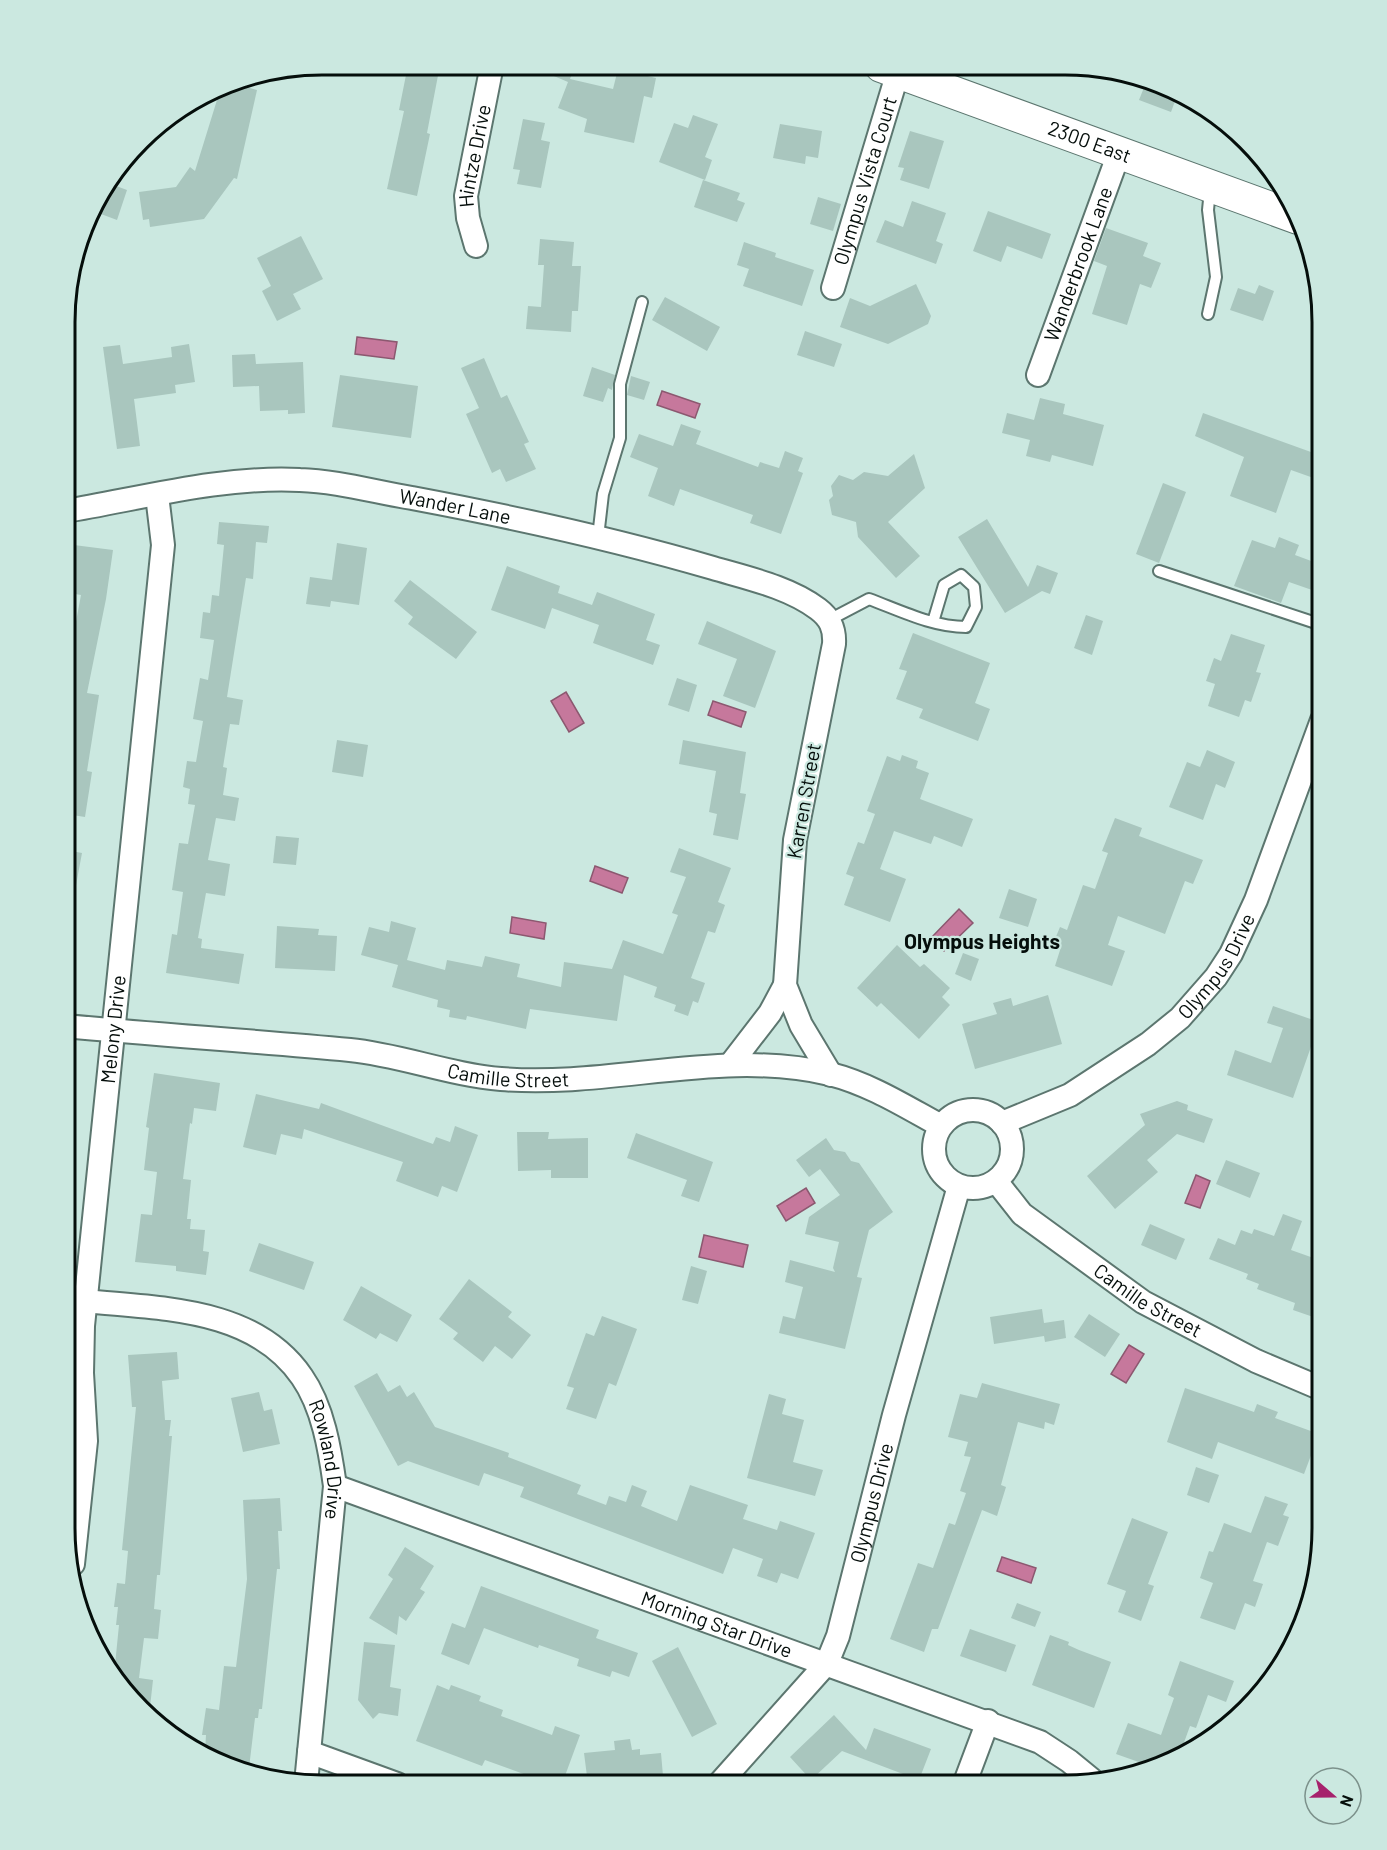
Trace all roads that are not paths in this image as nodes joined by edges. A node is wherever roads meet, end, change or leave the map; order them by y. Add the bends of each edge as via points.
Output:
1 (490, 75) edge
2 (888, 75) edge
3 (906, 75) edge
4 (1119, 153) junction
5 (1210, 186) junction
6 (1282, 206) edge
7 (476, 246) dead end
8 (833, 288) dead end
9 (642, 302) dead end
10 (1208, 314) dead end
11 (1038, 375) dead end
12 (157, 495) junction
13 (75, 509) edge
14 (598, 537) junction
15 (1159, 571) dead end
16 (829, 620) junction
17 (933, 622) junction
18 (1312, 622) edge
19 (1312, 747) edge
20 (785, 985) junction
21 (75, 1027) edge
22 (113, 1030) junction
23 (730, 1065) junction
24 (831, 1075) junction
25 (1002, 1124) junction
26 (941, 1126) junction
27 (996, 1181) junction
28 (959, 1186) junction
29 (85, 1301) junction
30 (75, 1361) edge
31 (75, 1383) edge
32 (1312, 1385) edge
33 (335, 1485) junction
34 (76, 1539) edge
35 (827, 1663) junction
36 (987, 1721) junction
37 (309, 1752) junction
38 (307, 1774) edge
39 (1084, 1774) edge
40 (373, 1775) edge
41 (727, 1775) edge
42 (968, 1775) edge

1 - 7 street, Hintze Drive via 466,196
2 - 8 street, Olympus Vista Court
3 - 4 main road, 2300 East
4 - 5 main road, 2300 East
4 - 11 street, Wanderbrook Lane
5 - 6 main road, 2300 East
5 - 10 lane via 1208,210 1216,277
9 - 14 lane via 620,384 620,438 603,494
12 - 13 street, Wander Lane
12 - 14 street, Wander Lane via 216,484 316,481
12 - 22 street, Melony Drive via 163,545
14 - 16 street, Wander Lane via 790,593
15 - 18 lane
16 - 17 lane via 869,599
16 - 20 street, Karren Street via 834,644 795,840
17 - 17 lane via 945,627 966,627 976,607 974,587 960,575 944,585
19 - 25 street, Olympus Drive via 1256,900 1216,977 1180,1018 1138,1050 1070,1095
20 - 23 street, Karren Street via 770,1013
20 - 24 street, Karren Street via 801,1025
21 - 22 street, Camille Street
22 - 23 street, Camille Street via 350,1050 501,1079 553,1079
22 - 29 street, Melony Drive
23 - 24 street, Camille Street
24 - 26 street, Camille Street via 889,1098
25 - 26 street via 983,1111 971,1110 959,1112
25 - 27 street via 1012,1147 1008,1166
26 - 28 street via 934,1143 936,1161 941,1171
27 - 28 street via 972,1188
27 - 32 street, Camille Street via 1022,1214 1143,1302 1256,1361
28 - 35 street, Olympus Drive via 894,1415 845,1612
29 - 30 street, Melony Drive
29 - 33 street, Rowland Drive via 218,1318 268,1342 304,1378 319,1413
31 - 34 street, Melony Drive via 86,1441
33 - 35 street, Morning Star Drive
33 - 37 street, Rowland Drive
35 - 36 street, Morning Star Drive
35 - 41 street, Olympus Drive
36 - 39 street, Morning Star Drive via 1040,1742
36 - 42 street
37 - 38 street, Rowland Drive
37 - 40 street

